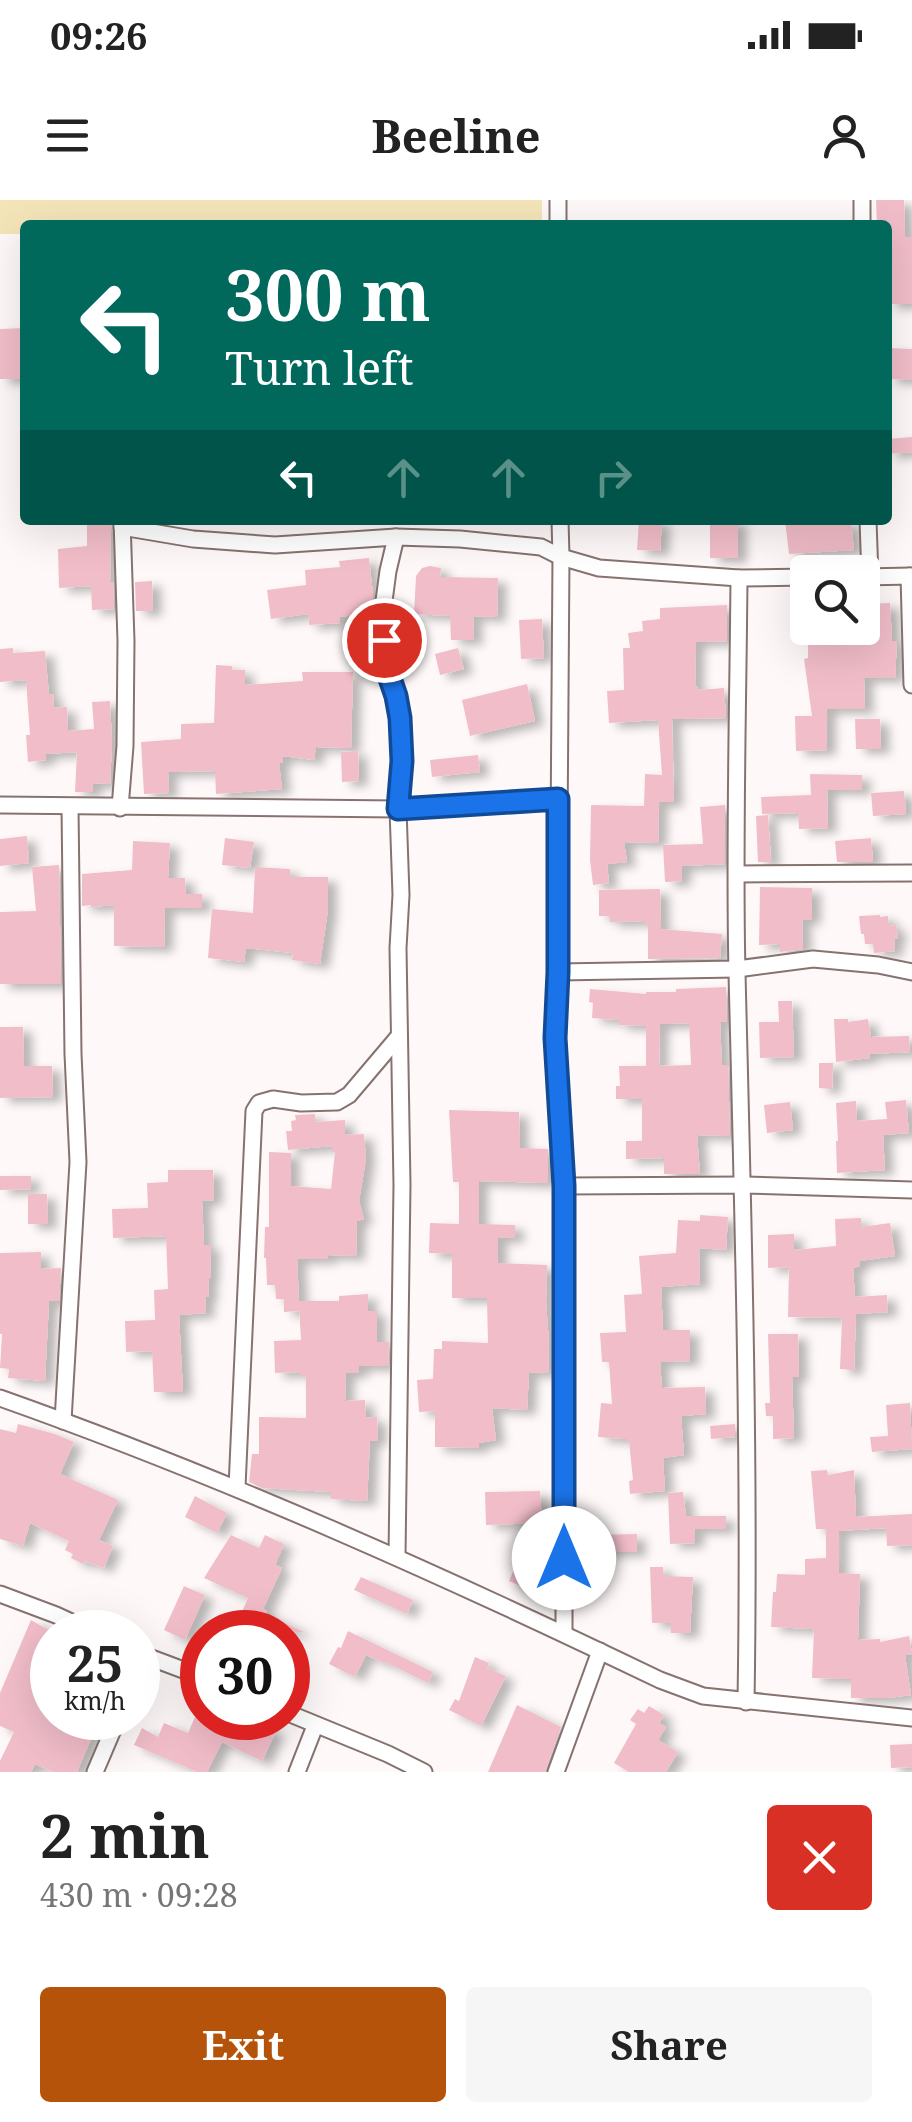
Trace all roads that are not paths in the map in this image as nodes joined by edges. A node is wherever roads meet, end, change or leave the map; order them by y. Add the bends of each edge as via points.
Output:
1 (122, 525) edge
2 (127, 525) edge
3 (560, 525) edge
4 (868, 525) edge
5 (396, 537) junction
6 (867, 555) edge
7 (561, 557) junction
8 (910, 576) edge
9 (790, 577) edge
10 (880, 577) edge
11 (738, 578) junction
12 (912, 684) edge
13 (558, 799) junction
14 (0, 805) edge
15 (70, 806) junction
16 (120, 808) junction
17 (398, 809) junction
18 (912, 873) edge
19 (737, 874) junction
20 (737, 969) junction
21 (558, 972) junction
22 (912, 972) edge
23 (399, 1036) junction
24 (744, 1184) junction
25 (564, 1186) junction
26 (912, 1190) edge
27 (0, 1398) edge
28 (63, 1421) junction
29 (237, 1487) junction
30 (397, 1556) junction
31 (0, 1594) edge
32 (43, 1610) edge
33 (564, 1633) junction
34 (600, 1651) junction
35 (746, 1702) junction
36 (912, 1717) edge
37 (310, 1724) edge
38 (315, 1726) junction
39 (109, 1740) edge
40 (95, 1772) edge
41 (296, 1772) edge
42 (424, 1772) edge
43 (556, 1772) edge

1 - 16 street via 126,746
2 - 5 street via 193,539 275,544
3 - 7 street
4 - 6 street
5 - 7 street via 540,547
5 - 17 street via 382,616 385,664 400,718
7 - 11 street via 599,568
7 - 13 street
8 - 10 street
8 - 12 street
9 - 11 street
11 - 19 street
13 - 17 street
13 - 21 street
14 - 15 street
15 - 16 street
15 - 28 street via 78,1162
16 - 17 street
17 - 23 street
18 - 19 street
19 - 20 street
20 - 21 street
20 - 22 street via 813,958
20 - 24 street
21 - 25 street
23 - 29 street via 337,1102 272,1099 254,1111
23 - 30 street
24 - 25 street
24 - 26 street
24 - 35 street
25 - 33 street
27 - 28 street
28 - 29 street
29 - 30 street
30 - 33 street
31 - 32 street
33 - 34 street
34 - 35 street via 703,1696
34 - 43 street
35 - 36 street
37 - 38 street
38 - 41 street
38 - 42 street
39 - 40 street

